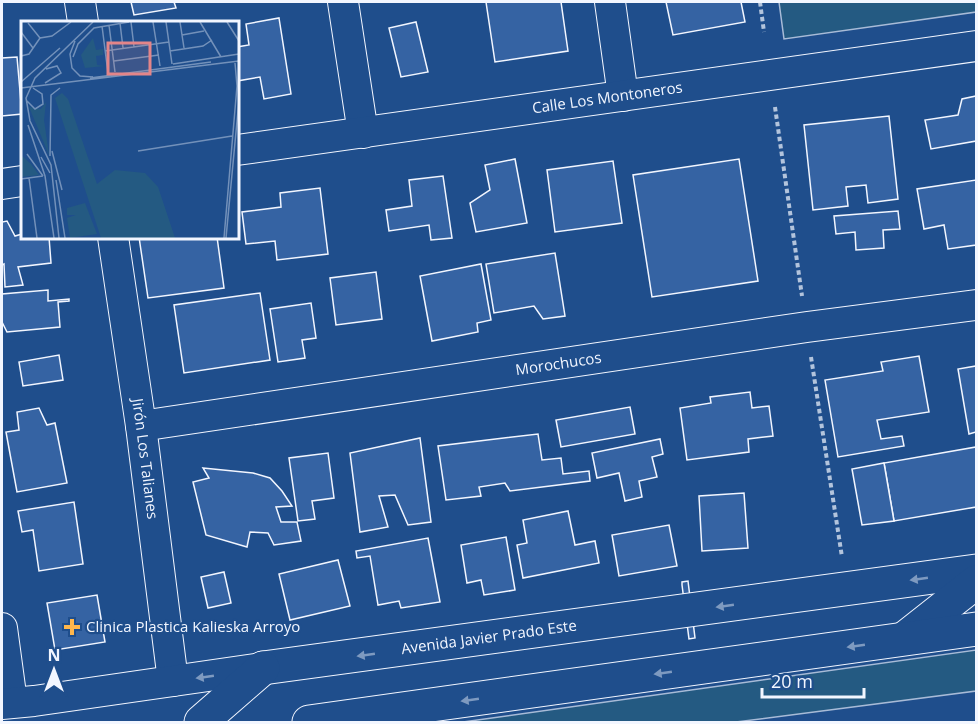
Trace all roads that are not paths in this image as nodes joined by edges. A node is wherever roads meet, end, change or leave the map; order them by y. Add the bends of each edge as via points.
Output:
1 (80, 2) edge
2 (343, 2) edge
3 (610, 2) edge
4 (83, 21) edge
5 (976, 46) edge
6 (623, 96) junction
7 (363, 133) junction
8 (238, 150) edge
9 (21, 181) edge
10 (2, 184) edge
11 (113, 238) edge
12 (976, 305) edge
13 (141, 426) junction
14 (976, 572) edge
15 (976, 582) edge
16 (2, 628) edge
17 (976, 629) edge
18 (904, 639) junction
19 (263, 668) junction
20 (173, 681) junction
21 (7, 703) edge
22 (201, 723) edge
23 (309, 723) edge

1 - 4 street
2 - 7 street
3 - 6 street
5 - 6 street, Calle Los Montoneros
6 - 7 street, Calle Los Montoneros
7 - 8 street, Calle Los Montoneros
9 - 10 street
11 - 13 street, Jirón Los Talianes
12 - 13 street, Morochucos
13 - 20 street, Jirón Los Talianes
14 -> 19 main road, Avenida Javier Prado Este
15 - 18 main road
16 - 21 street
17 - 18 main road
18 -> 23 main road
19 -> 20 street, Avenida Javier Prado Este
19 - 22 main road
20 - 21 street, Avenida Javier Prado Este

